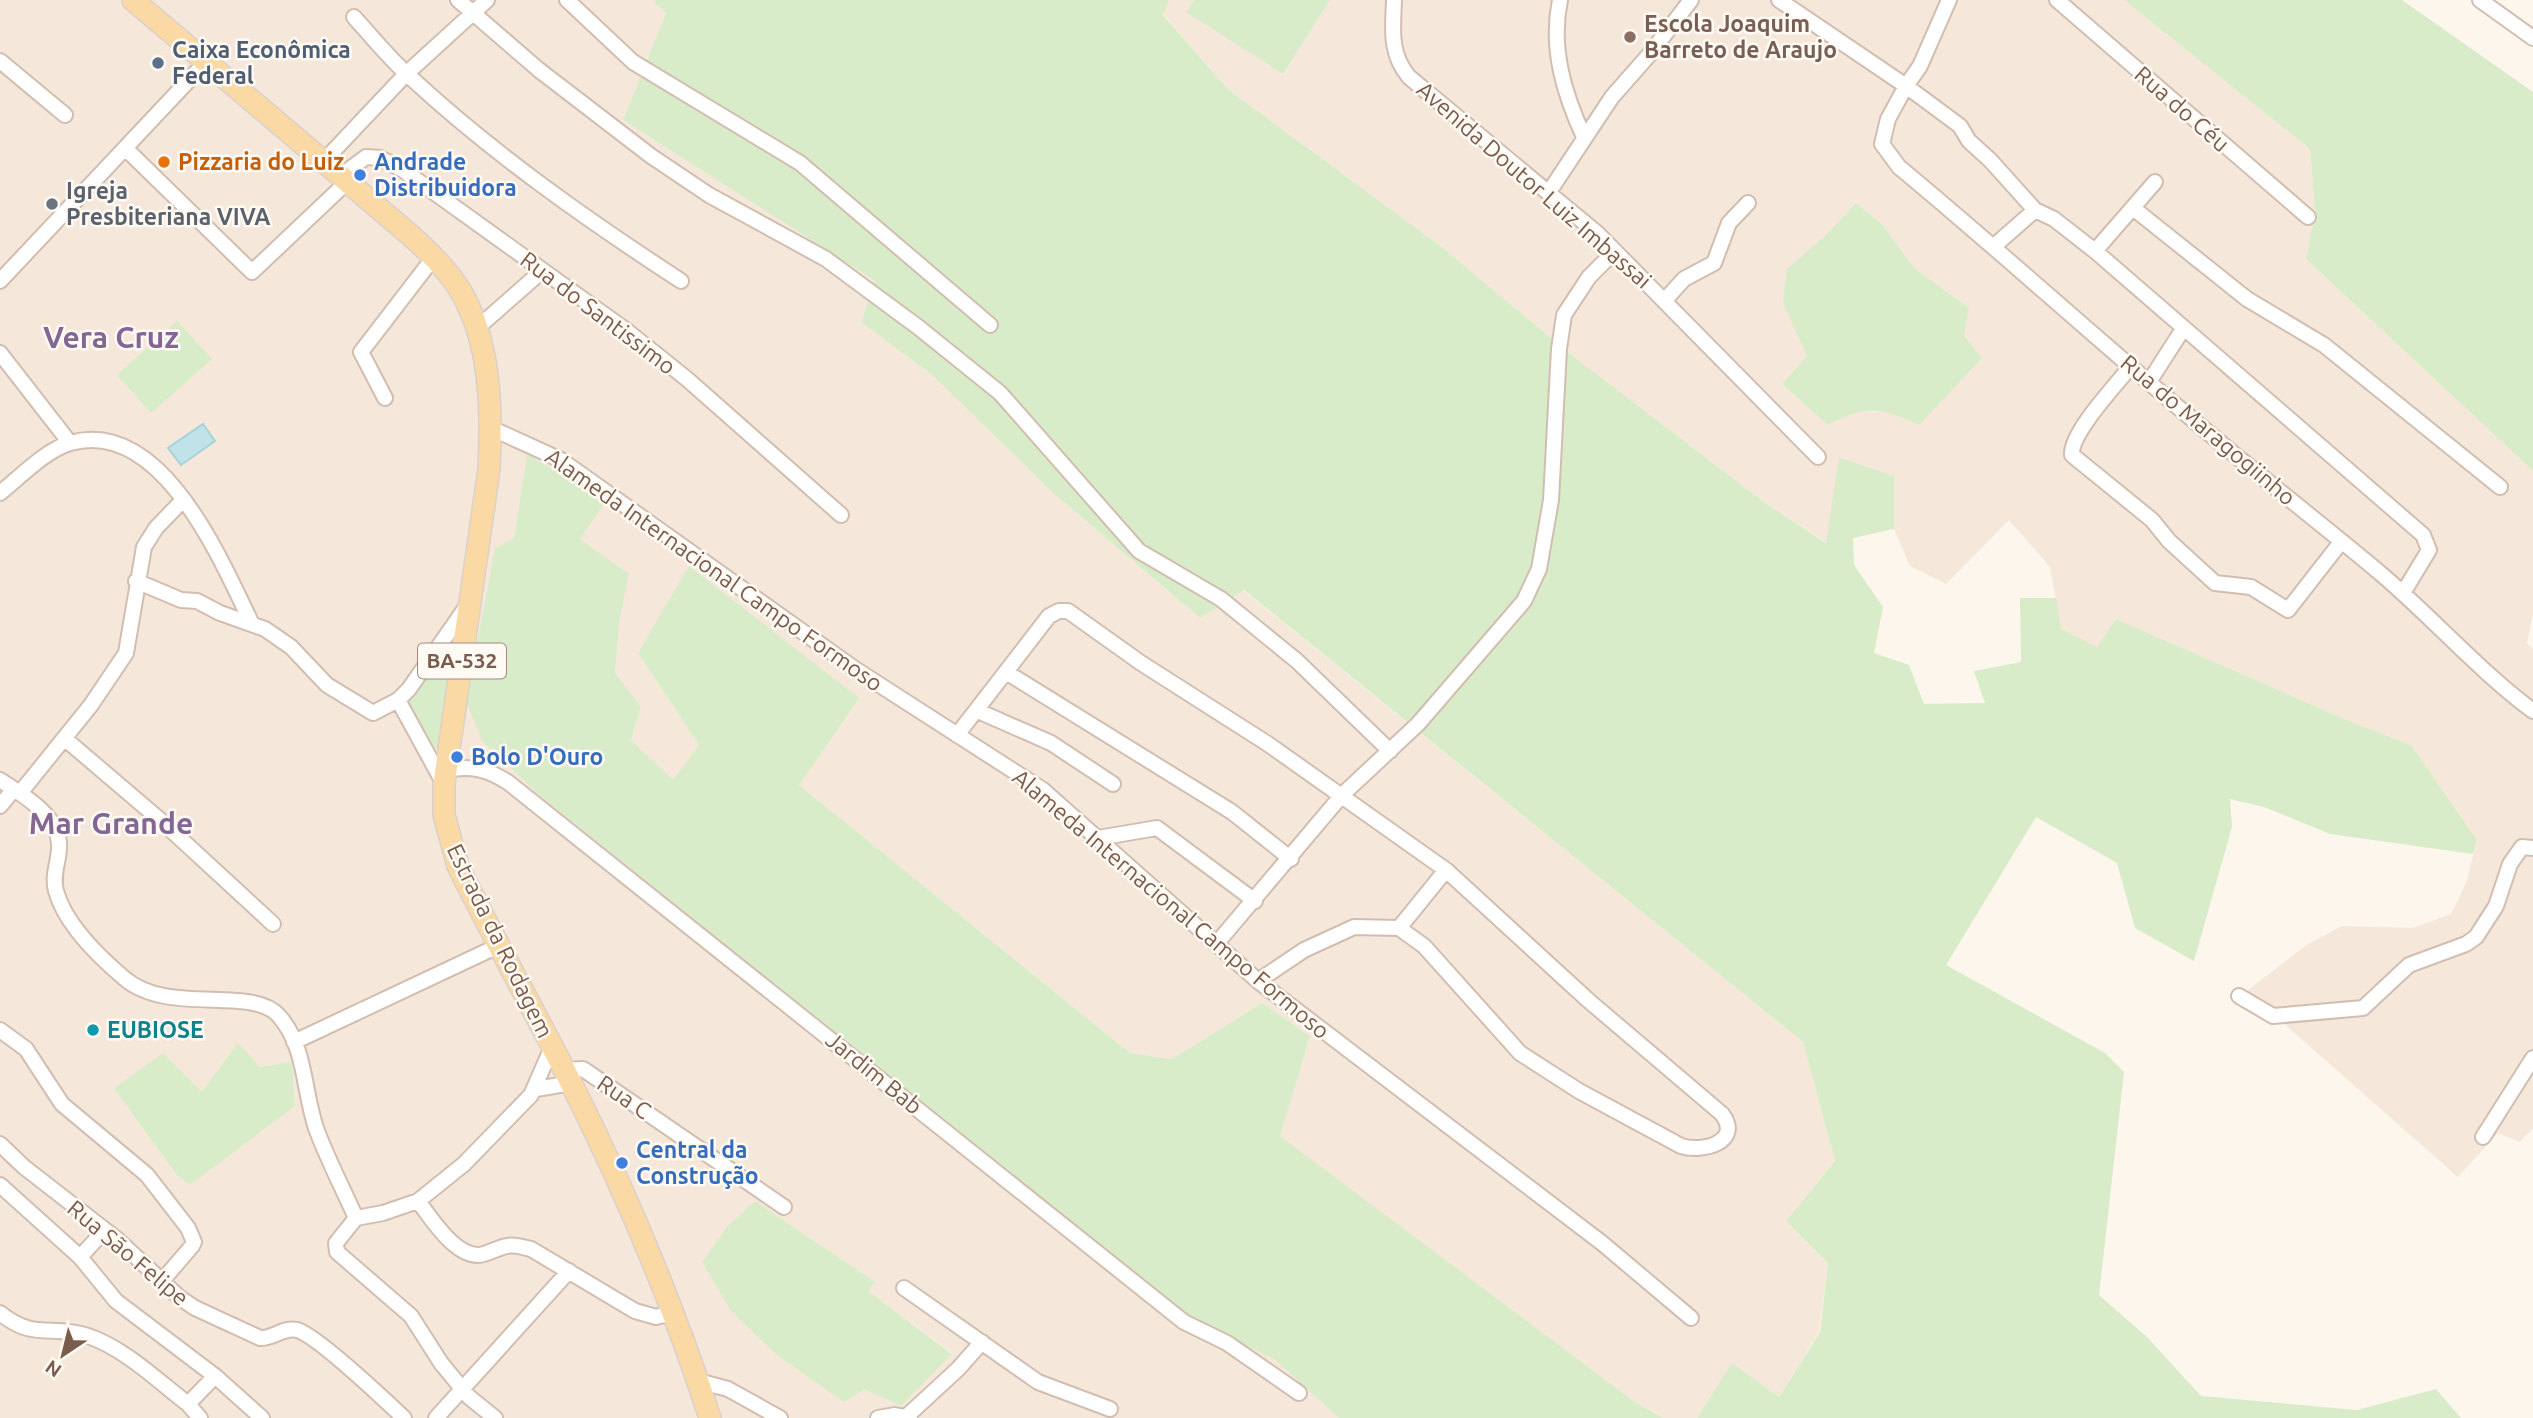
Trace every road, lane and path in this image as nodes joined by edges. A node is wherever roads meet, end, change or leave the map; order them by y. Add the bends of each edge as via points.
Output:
1 (133, 0) edge
2 (458, 0) edge
3 (487, 0) edge
4 (566, 0) edge
5 (1394, 0) edge
6 (1560, 0) edge
7 (1691, 0) edge
8 (1779, 0) edge
9 (1949, 0) edge
10 (2057, 0) edge
11 (2480, 0) edge
12 (472, 13) junction
13 (354, 17) dead end
14 (2533, 38) edge
15 (0, 61) edge
16 (205, 63) junction
17 (407, 74) junction
18 (1906, 86) junction
19 (65, 115) dead end
20 (1584, 137) junction
21 (126, 149) junction
22 (322, 163) junction
23 (343, 180) junction
24 (2155, 182) dead end
25 (1549, 192) junction
26 (1748, 203) dead end
27 (2133, 208) junction
28 (2035, 210) junction
29 (2308, 217) dead end
30 (1993, 247) junction
31 (1615, 251) junction
32 (2095, 251) junction
33 (433, 257) junction
34 (542, 271) junction
35 (0, 281) edge
36 (681, 281) dead end
37 (1665, 300) junction
38 (990, 326) dead end
39 (476, 329) junction
40 (2183, 329) junction
41 (0, 353) edge
42 (2131, 366) junction
43 (2149, 382) junction
44 (385, 398) dead end
45 (491, 428) junction
46 (69, 443) junction
47 (1818, 457) dead end
48 (2500, 487) dead end
49 (0, 493) edge
50 (183, 500) junction
51 (841, 515) dead end
52 (2341, 542) junction
53 (136, 581) junction
54 (2403, 593) junction
55 (471, 599) junction
56 (251, 622) junction
57 (1006, 672) junction
58 (398, 700) junction
59 (978, 711) junction
60 (2533, 711) edge
61 (957, 735) junction
62 (64, 738) junction
63 (1390, 751) junction
64 (445, 777) junction
65 (0, 779) edge
66 (1114, 784) dead end
67 (17, 791) junction
68 (1342, 795) junction
69 (0, 806) edge
70 (1098, 838) junction
71 (2533, 848) edge
72 (1291, 859) junction
73 (1446, 870) junction
74 (1255, 901) junction
75 (273, 924) dead end
76 (1399, 928) junction
77 (1217, 943) junction
78 (498, 946) junction
79 (1258, 981) junction
80 (2239, 996) dead end
81 (0, 1030) edge
82 (294, 1042) junction
83 (552, 1047) junction
84 (2533, 1058) edge
85 (568, 1077) junction
86 (536, 1089) junction
87 (2483, 1137) dead end
88 (0, 1144) edge
89 (0, 1185) edge
90 (418, 1201) junction
91 (784, 1207) dead end
92 (356, 1218) junction
93 (105, 1230) junction
94 (80, 1257) junction
95 (569, 1271) junction
96 (161, 1282) junction
97 (904, 1288) dead end
98 (672, 1313) junction
99 (1691, 1318) dead end
100 (4, 1320) edge
101 (982, 1342) junction
102 (215, 1376) junction
103 (698, 1381) junction
104 (463, 1390) junction
105 (1299, 1393) dead end
106 (188, 1404) junction
107 (1110, 1409) dead end
108 (908, 1417) edge
109 (200, 1418) edge
110 (262, 1418) edge
111 (404, 1418) edge
112 (436, 1418) edge
113 (495, 1418) edge
114 (710, 1418) edge
115 (780, 1418) edge
116 (878, 1418) edge

1 - 16 main road, Estrada da Rodagem / BA-532
2 - 12 street
3 - 12 street
4 - 38 street via 633,62 800,163
5 - 25 street, Avenida Doutor Luiz Imbassai via 1393,39 1399,64 1409,77
6 - 20 street via 1560,69
7 - 20 street
8 - 18 street
9 - 18 street via 1920,66
10 - 29 street, Rua do Céu
11 - 14 street
12 - 17 street
12 - 63 street via 651,156 709,195 826,259 918,327 1000,393 1139,551 1221,600 1297,661
13 - 17 street
15 - 19 street
16 - 21 street
16 - 22 main road, Estrada da Rodagem / BA-532
17 - 22 street
17 - 36 street via 589,220
18 - 28 street via 1960,126
18 - 30 street, Rua do Maragogiinho via 1888,119 1883,149
20 - 25 street
21 - 23 street, Rua do Santissimo via 253,272
21 - 35 street
22 - 23 main road, Estrada da Rodagem / BA-532
23 - 33 main road, Estrada da Rodagem / BA-532
23 - 34 street, Rua do Santissimo via 359,159 380,158
24 - 27 street
25 - 31 street, Avenida Doutor Luiz Imbassai
26 - 37 street via 1729,223 1714,263 1684,279
27 - 32 street
27 - 48 street via 2247,299 2324,345
28 - 30 street
28 - 32 street
30 - 42 street, Rua do Maragogiinho
31 - 37 street, Avenida Doutor Luiz Imbassai
31 - 63 street via 1588,277 1564,315 1551,500 1532,585 1512,617
32 - 40 street
33 - 39 main road, Estrada da Rodagem / BA-532 via 460,290
33 - 44 street via 361,352
34 - 39 street
34 - 51 street, Rua do Santissimo via 687,379
37 - 47 street, Avenida Doutor Luiz Imbassai
39 - 45 main road, Estrada da Rodagem / BA-532
40 - 43 street
40 - 54 street via 2423,535 2427,558
41 - 46 street
42 - 43 street, Rua do Maragogiinho
42 - 52 street via 2086,424 2072,455 2152,520 2200,571 2216,583 2251,587 2288,610
43 - 52 street, Rua do Maragogiinho
45 - 55 main road, Estrada da Rodagem / BA-532
45 - 61 street, Alameda Internacional Campo Formoso via 561,460 815,642
46 - 49 street
46 - 50 street via 125,444
50 - 53 street via 147,538
50 - 56 street
52 - 54 street, Rua do Maragogiinho
53 - 56 street
53 - 62 street via 125,653
54 - 60 street, Rua do Maragogiinho via 2491,679
55 - 58 street
55 - 64 main road, Estrada da Rodagem / BA-532
56 - 58 street via 279,638 319,678 362,708 373,713
57 - 59 street
57 - 68 street via 1049,616 1068,611
57 - 72 street via 1232,812
58 - 64 street
59 - 61 street
59 - 66 street via 1051,743
61 - 70 street, Alameda Internacional Campo Formoso via 1043,790
62 - 67 street
62 - 75 street
63 - 68 street
64 - 78 main road, Estrada da Rodagem / BA-532 via 444,815 458,866
64 - 105 street, Jardim Bab via 477,768 509,783 1184,1322 1227,1343
65 - 67 street
67 - 69 street
67 - 82 street via 40,808 59,840 54,884 65,911 80,934 123,978 154,996 263,1006 279,1015
68 - 72 street
68 - 73 street
70 - 74 street via 1157,828
70 - 77 street, Alameda Internacional Campo Formoso
71 - 80 street via 2518,851 2496,906 2476,937 2409,965 2363,1008 2273,1016
72 - 74 street
73 - 76 street
73 - 76 street via 1722,1114 1728,1132 1721,1142 1691,1149 1665,1140 1535,1064 1508,1044 1424,946
74 - 77 street
76 - 79 street via 1354,927 1314,944
77 - 79 street, Alameda Internacional Campo Formoso
78 - 82 street
78 - 83 main road, Estrada da Rodagem / BA-532
79 - 99 street, Alameda Internacional Campo Formoso via 1602,1243
81 - 96 street via 26,1049 62,1104 147,1175 188,1228 192,1246
82 - 92 street via 318,1132
83 - 85 main road, Estrada da Rodagem / BA-532
83 - 86 street
84 - 87 street
85 - 86 street
85 - 91 street, Rua C via 583,1069
85 - 98 main road, Estrada da Rodagem / BA-532
86 - 90 street via 481,1148
88 - 93 street, Rua São Felipe
89 - 94 street
90 - 92 street
90 - 95 street via 460,1249 471,1255 510,1243 531,1249
92 - 104 street via 335,1243 337,1252 411,1316
93 - 94 street
93 - 96 street, Rua São Felipe
94 - 102 street via 116,1301
95 - 98 street via 635,1311 656,1317
95 - 104 street
96 - 111 street, Rua São Felipe via 195,1308 254,1336 302,1332
97 - 101 street
98 - 103 main road, Estrada da Rodagem / BA-532
100 - 106 street via 34,1331 96,1339
101 - 107 street via 1038,1382
101 - 108 street
102 - 106 street
102 - 110 street
103 - 114 main road, Estrada da Rodagem / BA-532
103 - 115 street via 728,1389
104 - 112 street
104 - 113 street
106 - 109 street
108 - 116 street

